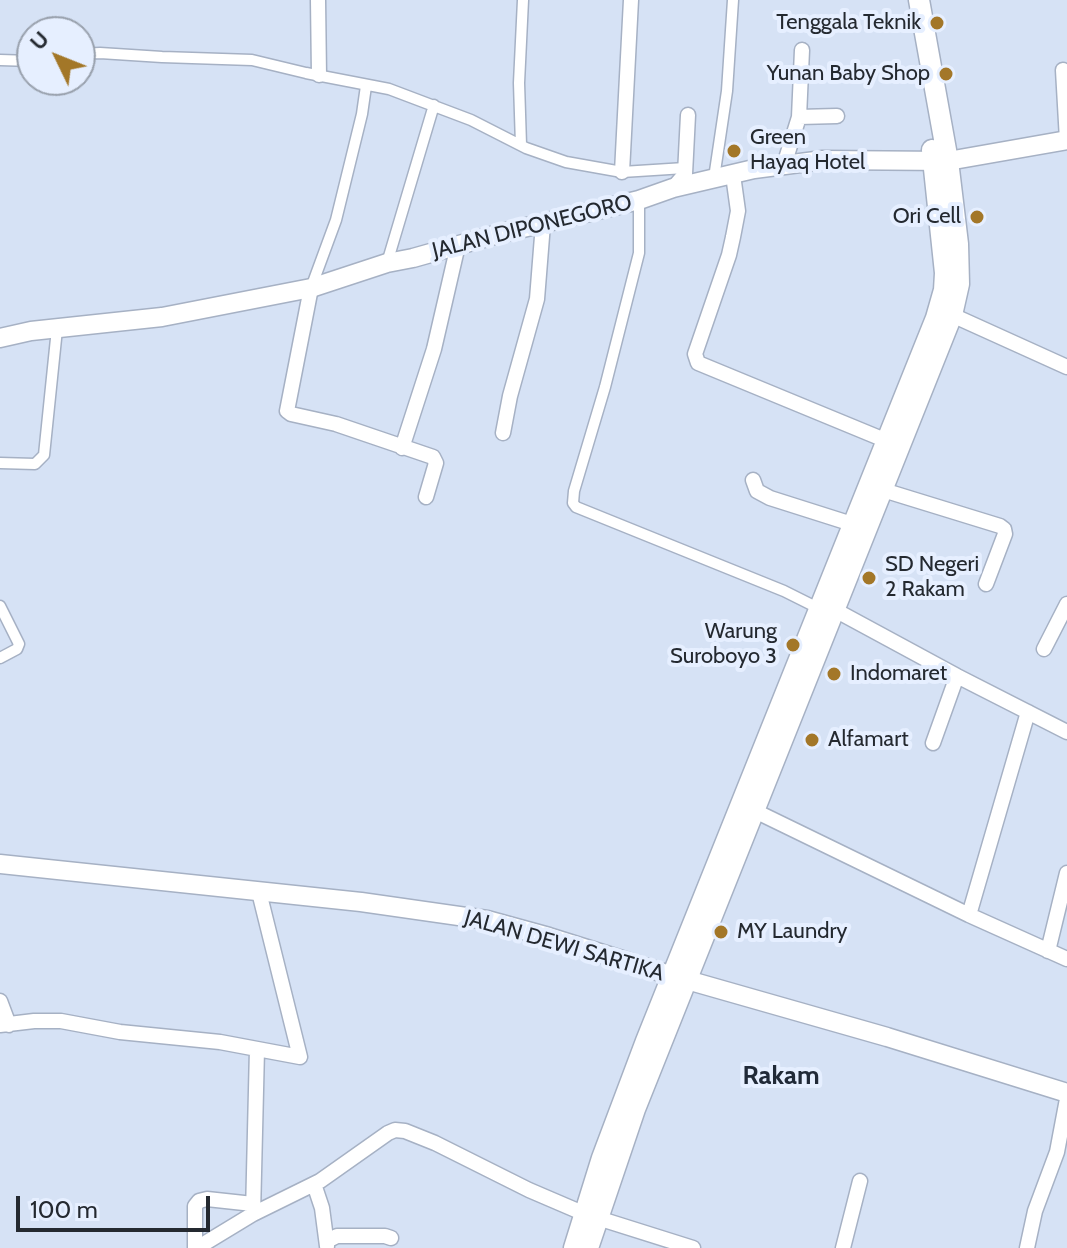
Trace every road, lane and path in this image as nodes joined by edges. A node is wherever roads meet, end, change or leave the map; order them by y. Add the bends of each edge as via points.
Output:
1 (318, 0) edge
2 (523, 0) edge
3 (631, 0) edge
4 (733, 0) edge
5 (908, 0) edge
6 (919, 0) edge
7 (802, 50) dead end
8 (96, 53) edge
9 (1063, 70) dead end
10 (319, 75) junction
11 (366, 86) junction
12 (434, 105) junction
13 (688, 115) dead end
14 (837, 116) dead end
15 (799, 117) junction
16 (1067, 140) edge
17 (521, 145) junction
18 (941, 161) junction
19 (784, 165) junction
20 (685, 168) junction
21 (622, 172) junction
22 (733, 175) junction
23 (714, 178) junction
24 (673, 188) junction
25 (639, 200) junction
26 (543, 224) junction
27 (458, 245) junction
28 (387, 263) junction
29 (311, 288) junction
30 (952, 315) junction
31 (57, 329) junction
32 (0, 338) edge
33 (1067, 367) edge
34 (503, 433) dead end
35 (893, 443) junction
36 (402, 448) junction
37 (0, 463) edge
38 (753, 480) dead end
39 (883, 490) junction
40 (426, 497) dead end
41 (852, 524) junction
42 (986, 584) dead end
43 (1067, 604) edge
44 (0, 606) edge
45 (827, 609) junction
46 (1044, 649) dead end
47 (0, 658) edge
48 (957, 676) junction
49 (1028, 712) junction
50 (1067, 732) edge
51 (933, 743) dead end
52 (754, 800) junction
53 (0, 864) edge
54 (1067, 873) edge
55 (259, 892) junction
56 (969, 915) junction
57 (1048, 951) junction
58 (1067, 959) edge
59 (680, 978) junction
60 (0, 1001) edge
61 (4, 1025) edge
62 (257, 1049) junction
63 (1067, 1096) edge
64 (860, 1181) dead end
65 (314, 1184) junction
66 (253, 1209) junction
67 (591, 1216) junction
68 (391, 1238) dead end
69 (327, 1244) edge
70 (666, 1244) edge
71 (196, 1248) edge
72 (574, 1248) edge
73 (588, 1248) edge
74 (693, 1248) edge
75 (843, 1248) edge
76 (1027, 1248) edge

1 - 10 street
2 - 17 street
3 - 21 street
4 - 23 street
5 - 18 main road
6 - 18 main road
7 - 15 street
8 - 10 street via 252,60
9 - 16 street
10 - 11 street
11 - 12 street
11 - 29 street via 336,220
12 - 17 street
12 - 28 street
13 - 20 street
14 - 15 street
15 - 19 street
16 - 18 street, JALAN DIPONEGORO
17 - 21 street via 566,162
18 - 19 street, JALAN DIPONEGORO via 823,160
18 - 30 main road via 960,269
18 - 35 main road via 944,290
19 - 22 street, JALAN DIPONEGORO
20 - 21 street
20 - 24 street
22 - 23 street, JALAN DIPONEGORO
22 - 35 street via 736,224 695,354 698,363
23 - 24 street, JALAN DIPONEGORO
24 - 25 street, JALAN DIPONEGORO
25 - 26 street, JALAN DIPONEGORO
25 - 45 street via 639,253 573,503
26 - 27 street, JALAN DIPONEGORO
26 - 34 street via 537,299
27 - 28 street, JALAN DIPONEGORO
27 - 36 street via 434,349
28 - 29 street, JALAN DIPONEGORO
29 - 31 street, JALAN DIPONEGORO via 162,317
29 - 36 street via 287,411
30 - 33 street
30 - 35 main road
31 - 32 street, JALAN DIPONEGORO
31 - 37 street via 44,455 35,464
35 - 39 main road
35 - 41 main road
36 - 40 street via 435,459
38 - 41 street via 757,491 770,498
39 - 42 street via 1004,529
39 - 45 main road
41 - 45 main road
43 - 46 street
44 - 47 street via 19,644
45 - 48 street
45 - 52 main road
48 - 49 street
48 - 51 street
49 - 50 street
49 - 56 street
52 - 56 street
52 - 59 main road
53 - 55 street, JALAN DEWI SARTIKA
54 - 57 street
55 - 59 street, JALAN DEWI SARTIKA via 487,920
55 - 62 street via 300,1057
56 - 57 street
57 - 58 street
59 - 63 street, JALAN DEWI SARTIKA
59 - 67 main road
60 - 61 street
61 - 62 street via 61,1021
62 - 66 street
63 - 76 street via 1057,1152
64 - 75 street
65 - 66 street
65 - 67 street via 399,1130
65 - 69 street
66 - 71 street
66 - 71 street via 199,1201
67 - 70 street
67 - 72 main road
67 - 73 main road
68 - 69 street via 337,1236
70 - 74 street

